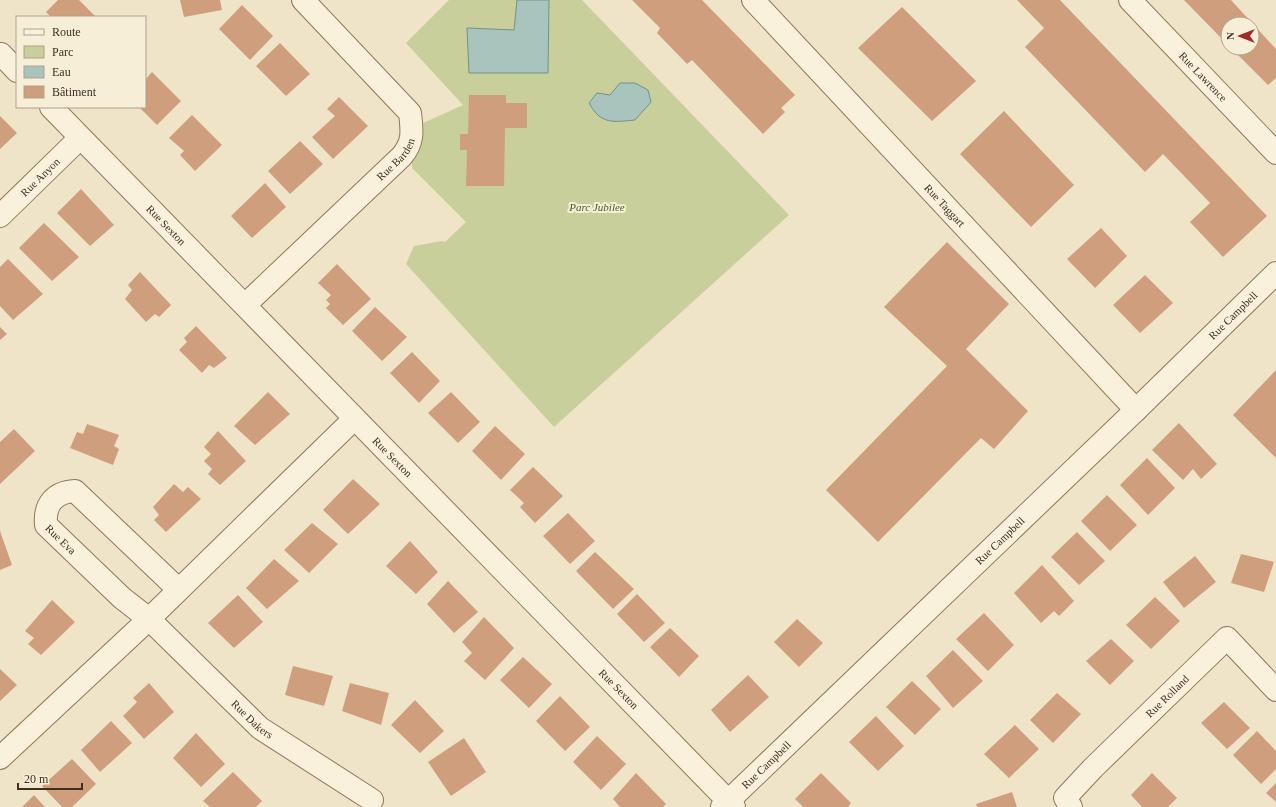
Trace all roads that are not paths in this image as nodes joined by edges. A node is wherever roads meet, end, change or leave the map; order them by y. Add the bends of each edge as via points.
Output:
1 (303, 0) edge
2 (753, 0) edge
3 (1130, 0) edge
4 (1, 54) dead end
5 (16, 70) edge
6 (52, 108) edge
7 (80, 138) junction
8 (1276, 153) edge
9 (0, 216) edge
10 (1276, 273) edge
11 (245, 305) junction
12 (1136, 410) junction
13 (354, 419) junction
14 (178, 589) junction
15 (149, 619) junction
16 (1276, 690) edge
17 (0, 758) edge
18 (372, 800) dead end
19 (728, 805) edge
20 (1071, 807) edge

1 - 11 street, Rue Barden via 410,113 410,146
2 - 12 street, Rue Taggart
3 - 8 street, Rue Lawrence
4 - 5 street
6 - 7 street, Rue Sexton
7 - 9 street, Rue Anyon
7 - 11 street, Rue Sexton
10 - 12 street, Rue Campbell
11 - 13 street, Rue Sexton
12 - 19 street, Rue Campbell
13 - 14 street
13 - 19 street, Rue Sexton
14 - 15 street
14 - 15 street, Rue Eva via 75,491 64,492 53,498 45,514 46,525 122,598
15 - 17 street
15 - 18 street, Rue Dakers via 260,728
16 - 20 street, Rue Rolland via 1227,638 1065,798

